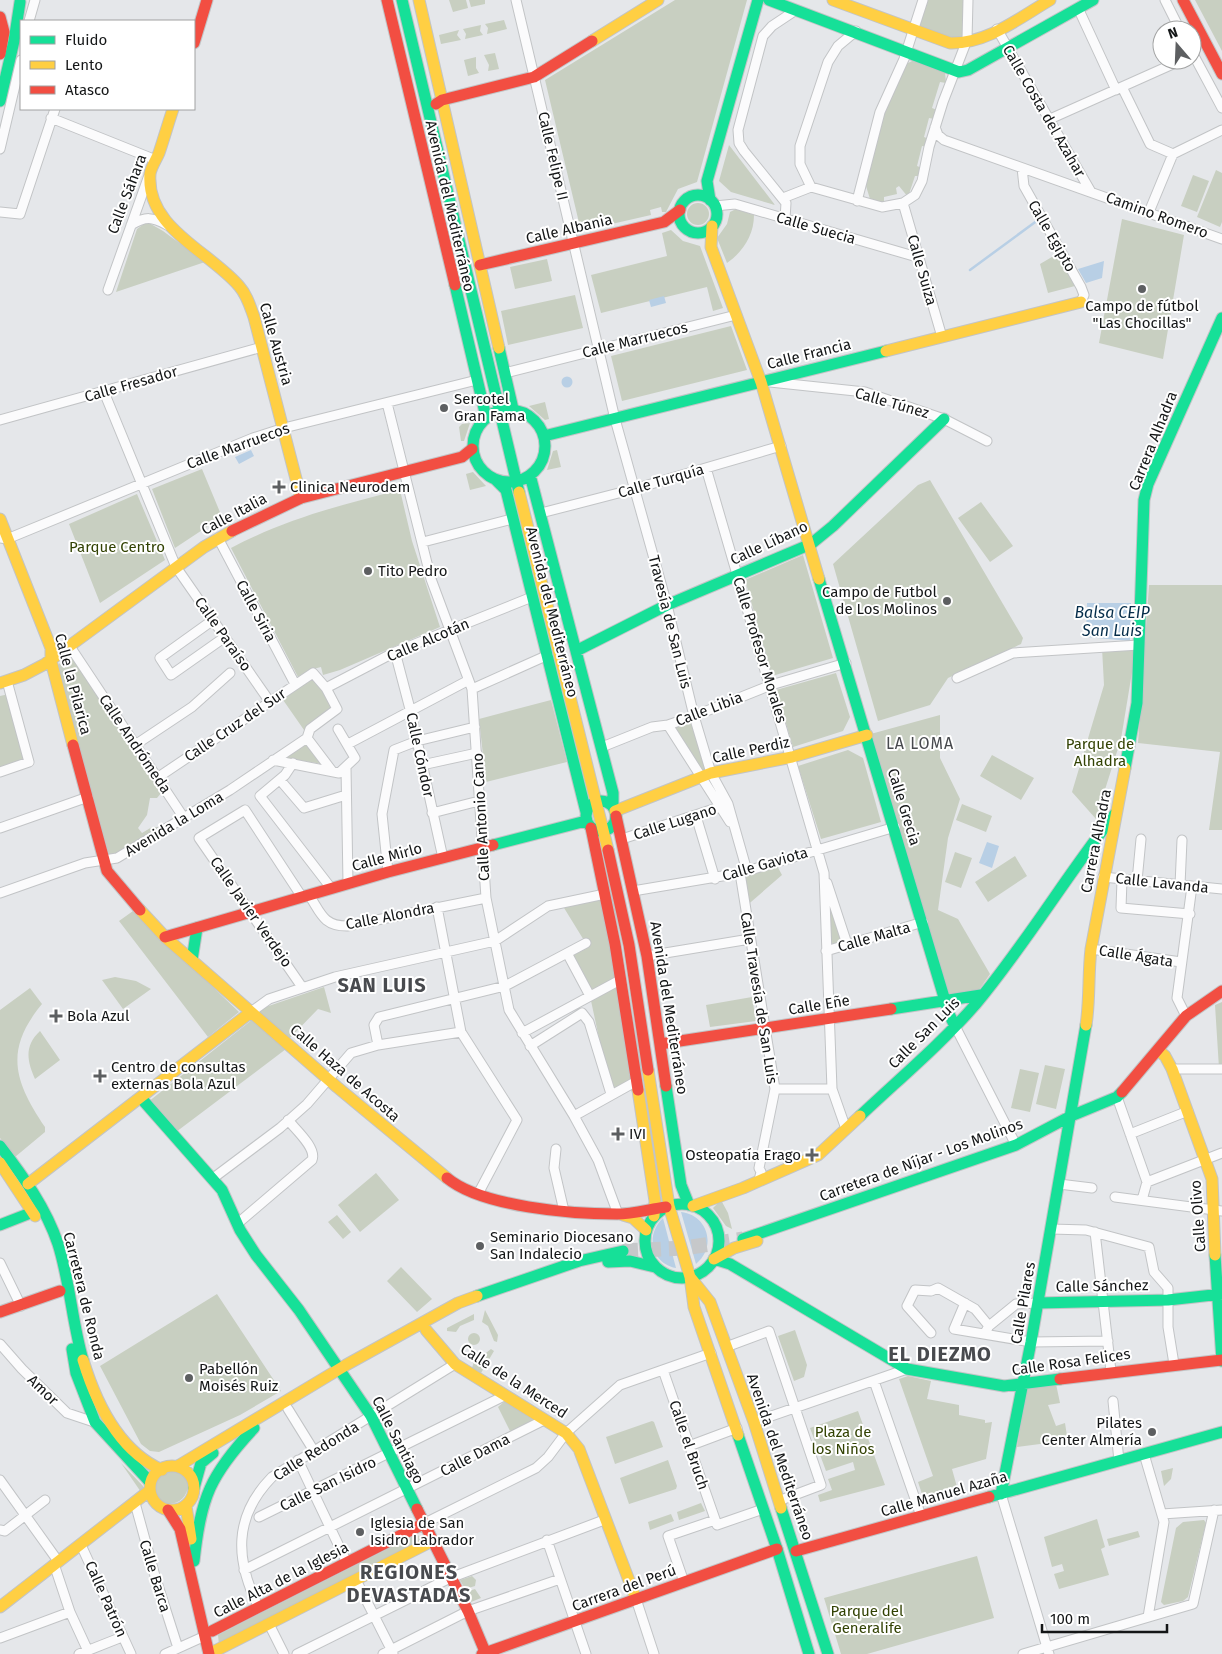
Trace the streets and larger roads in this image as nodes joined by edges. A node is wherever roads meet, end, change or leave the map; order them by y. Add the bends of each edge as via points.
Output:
1 (35, 0) edge
2 (207, 0) edge
3 (386, 0) edge
4 (402, 0) edge
5 (419, 0) edge
6 (516, 0) edge
7 (658, 0) edge
8 (758, 0) edge
9 (769, 0) edge
10 (833, 0) edge
11 (922, 0) edge
12 (968, 0) edge
13 (1050, 0) edge
14 (1093, 0) edge
15 (1165, 0) edge
16 (1184, 0) edge
17 (20, 1) edge
18 (1078, 8) junction
19 (0, 10) edge
20 (796, 10) junction
21 (0, 17) edge
22 (29, 20) edge
23 (1175, 20) edge
24 (913, 29) junction
25 (998, 29) junction
26 (19, 30) edge
27 (856, 31) junction
28 (195, 40) edge
29 (965, 44) junction
30 (1008, 48) junction
31 (0, 50) edge
32 (906, 51) junction
33 (20, 64) edge
34 (954, 70) junction
35 (1160, 70) edge
36 (1201, 70) edge
37 (1222, 74) edge
38 (534, 77) junction
39 (1119, 88) junction
40 (442, 100) junction
41 (0, 101) edge
42 (1222, 108) edge
43 (428, 109) junction
44 (55, 110) edge
45 (173, 110) edge
46 (51, 118) junction
47 (1050, 119) junction
48 (935, 127) junction
49 (1222, 130) edge
50 (946, 140) junction
51 (0, 149) edge
52 (930, 149) junction
53 (1173, 154) junction
54 (156, 160) junction
55 (1022, 168) junction
56 (150, 173) junction
57 (707, 181) junction
58 (811, 188) junction
59 (1091, 192) junction
60 (696, 196) junction
61 (783, 198) junction
62 (857, 201) junction
63 (713, 203) junction
64 (903, 203) junction
65 (680, 210) junction
66 (0, 212) edge
67 (1149, 212) junction
68 (785, 219) junction
69 (664, 222) junction
70 (131, 225) junction
71 (683, 226) junction
72 (712, 226) junction
73 (173, 228) junction
74 (696, 233) junction
75 (1222, 239) edge
76 (573, 243) junction
77 (711, 247) junction
78 (917, 257) junction
79 (480, 265) junction
80 (108, 290) dead end
81 (1081, 302) joint
82 (736, 315) junction
83 (1222, 318) edge
84 (942, 337) junction
85 (262, 346) junction
86 (599, 349) junction
87 (604, 370) joint
88 (505, 373) junction
89 (477, 380) junction
90 (761, 382) junction
91 (104, 392) junction
92 (388, 404) junction
93 (513, 409) junction
94 (499, 411) junction
95 (486, 418) junction
96 (615, 419) junction
97 (944, 419) junction
98 (0, 420) edge
99 (284, 428) junction
100 (544, 436) junction
101 (987, 441) dead end
102 (781, 446) junction
103 (472, 449) junction
104 (462, 457) junction
105 (476, 461) junction
106 (706, 468) junction
107 (405, 471) junction
108 (530, 475) junction
109 (496, 480) junction
110 (517, 481) junction
111 (141, 483) junction
112 (634, 489) junction
113 (301, 498) junction
114 (541, 513) junction
115 (0, 519) edge
116 (512, 519) junction
117 (4, 538) edge
118 (218, 538) junction
119 (423, 542) junction
120 (811, 544) junction
121 (176, 567) junction
122 (738, 574) junction
123 (532, 597) junction
124 (668, 606) junction
125 (213, 620) junction
126 (449, 629) junction
127 (225, 637) junction
128 (69, 645) junction
129 (1139, 646) junction
130 (576, 651) junction
131 (395, 652) junction
132 (548, 655) junction
133 (51, 661) junction
134 (846, 663) junction
135 (230, 673) dead end
136 (957, 678) dead end
137 (467, 681) junction
138 (3, 682) edge
139 (295, 684) junction
140 (771, 685) junction
141 (326, 688) junction
142 (472, 689) junction
143 (270, 702) junction
144 (410, 709) junction
145 (694, 716) junction
146 (668, 725) junction
147 (475, 727) junction
148 (338, 729) dead end
149 (867, 735) junction
150 (307, 738) junction
151 (416, 741) junction
152 (348, 744) junction
153 (135, 745) junction
154 (602, 747) junction
155 (477, 753) junction
156 (792, 757) junction
157 (273, 760) junction
158 (293, 764) junction
159 (422, 765) junction
160 (346, 768) junction
161 (332, 770) junction
162 (0, 772) edge
163 (707, 775) junction
164 (157, 778) junction
165 (280, 780) junction
166 (346, 795) junction
167 (88, 797) junction
168 (480, 801) junction
169 (598, 801) junction
170 (724, 805) junction
171 (615, 811) junction
172 (1117, 812) junction
173 (432, 813) junction
174 (696, 816) junction
175 (184, 818) junction
176 (588, 821) junction
177 (895, 827) junction
178 (0, 828) edge
179 (604, 831) junction
180 (1142, 839) dead end
181 (622, 840) junction
182 (1182, 840) dead end
183 (482, 848) junction
184 (818, 849) junction
185 (442, 858) junction
186 (103, 861) junction
187 (388, 872) junction
188 (743, 872) junction
189 (824, 873) junction
190 (1103, 877) junction
191 (715, 879) junction
192 (1122, 880) junction
193 (1137, 881) junction
194 (348, 883) junction
195 (1180, 885) junction
196 (1192, 886) junction
197 (331, 888) junction
198 (1222, 889) edge
199 (633, 891) junction
200 (0, 893) edge
201 (605, 894) junction
202 (306, 896) junction
203 (486, 898) junction
204 (437, 907) junction
205 (252, 912) junction
206 (1190, 914) junction
207 (923, 922) junction
208 (197, 928) junction
209 (165, 937) junction
210 (750, 939) junction
211 (495, 941) junction
212 (586, 942) dead end
213 (847, 944) junction
214 (1090, 949) junction
215 (826, 951) junction
216 (445, 952) junction
217 (567, 953) junction
218 (647, 956) junction
219 (192, 960) junction
220 (1181, 962) junction
221 (620, 980) junction
222 (505, 986) junction
223 (302, 987) junction
224 (1222, 991) edge
225 (981, 995) junction
226 (590, 996) junction
227 (1217, 999) edge
228 (454, 1000) junction
229 (946, 1001) junction
230 (251, 1012) junction
231 (1186, 1016) junction
232 (830, 1018) junction
233 (955, 1026) junction
234 (766, 1028) junction
235 (461, 1032) junction
236 (522, 1034) junction
237 (660, 1044) junction
238 (378, 1045) junction
239 (530, 1046) junction
240 (1158, 1050) junction
241 (1172, 1069) junction
242 (1222, 1069) edge
243 (328, 1080) junction
244 (635, 1082) junction
245 (775, 1089) junction
246 (832, 1089) junction
247 (611, 1094) junction
248 (1117, 1097) junction
249 (141, 1098) junction
250 (1188, 1111) junction
251 (574, 1116) junction
252 (1070, 1116) junction
253 (288, 1120) junction
254 (846, 1129) junction
255 (1130, 1134) junction
256 (1016, 1145) junction
257 (0, 1146) edge
258 (556, 1149) dead end
259 (1222, 1153) edge
260 (1206, 1158) junction
261 (0, 1163) edge
262 (212, 1179) junction
263 (759, 1180) junction
264 (1148, 1182) junction
265 (28, 1184) junction
266 (1059, 1184) junction
267 (1092, 1188) dead end
268 (882, 1191) junction
269 (478, 1194) junction
270 (1115, 1197) dead end
271 (1142, 1200) junction
272 (691, 1205) junction
273 (661, 1210) junction
274 (564, 1211) junction
275 (1218, 1211) edge
276 (32, 1212) junction
277 (618, 1214) junction
278 (237, 1224) junction
279 (0, 1225) edge
280 (1051, 1229) junction
281 (1095, 1232) junction
282 (731, 1235) junction
283 (636, 1240) junction
284 (0, 1263) edge
285 (711, 1263) junction
286 (655, 1267) junction
287 (665, 1274) junction
288 (690, 1277) junction
289 (60, 1291) junction
290 (1219, 1295) edge
291 (1168, 1300) junction
292 (474, 1301) junction
293 (1103, 1301) junction
294 (710, 1302) junction
295 (965, 1303) junction
296 (1038, 1303) junction
297 (21, 1306) junction
298 (694, 1307) junction
299 (0, 1312) edge
300 (987, 1329) junction
301 (426, 1330) junction
302 (931, 1333) dead end
303 (1108, 1341) junction
304 (1031, 1342) junction
305 (0, 1344) edge
306 (726, 1347) junction
307 (711, 1353) junction
308 (1222, 1360) edge
309 (455, 1364) junction
310 (1174, 1364) junction
311 (906, 1369) junction
312 (663, 1370) junction
313 (1111, 1371) junction
314 (342, 1372) junction
315 (874, 1381) junction
316 (1023, 1382) junction
317 (504, 1396) junction
318 (1113, 1402) dead end
319 (796, 1408) junction
320 (288, 1409) junction
321 (371, 1416) junction
322 (544, 1420) junction
323 (95, 1422) junction
324 (754, 1422) junction
325 (255, 1428) junction
326 (737, 1428) junction
327 (1222, 1432) edge
328 (566, 1433) junction
329 (689, 1446) junction
330 (314, 1451) junction
331 (389, 1454) junction
332 (1144, 1454) junction
333 (298, 1460) junction
334 (1119, 1461) junction
335 (178, 1466) junction
336 (162, 1470) junction
337 (0, 1480) edge
338 (149, 1487) junction
339 (194, 1488) junction
340 (407, 1490) junction
341 (313, 1492) junction
342 (1001, 1494) junction
343 (45, 1500) dead end
344 (781, 1500) junction
345 (134, 1503) junction
346 (186, 1506) junction
347 (763, 1509) junction
348 (168, 1510) junction
349 (1218, 1510) edge
350 (254, 1515) junction
351 (24, 1516) junction
352 (921, 1516) junction
353 (1163, 1518) junction
354 (604, 1520) junction
355 (715, 1520) junction
356 (423, 1524) junction
357 (330, 1527) junction
358 (0, 1530) edge
359 (547, 1540) junction
360 (432, 1541) junction
361 (81, 1545) junction
362 (777, 1550) junction
363 (796, 1551) junction
364 (194, 1561) junction
365 (56, 1563) junction
366 (347, 1563) junction
367 (244, 1570) junction
368 (450, 1578) junction
369 (560, 1579) junction
370 (356, 1580) junction
371 (684, 1582) junction
372 (636, 1599) junction
373 (0, 1608) edge
374 (260, 1608) junction
375 (468, 1611) junction
376 (70, 1612) junction
377 (374, 1617) junction
378 (1148, 1617) junction
379 (576, 1621) junction
380 (269, 1624) junction
381 (208, 1634) junction
382 (122, 1637) junction
383 (0, 1638) edge
384 (178, 1648) junction
385 (1048, 1651) edge
386 (83, 1653) edge
387 (213, 1653) edge
388 (390, 1653) edge
389 (131, 1654) edge
390 (165, 1654) edge
391 (284, 1654) edge
392 (297, 1654) edge
393 (485, 1654) edge
394 (586, 1654) edge
395 (654, 1654) edge
396 (809, 1654) edge
397 (828, 1654) edge
398 (1023, 1654) edge

1 - 22 street
2 - 28 street
3 - 89 street, Avenida del Mediterráneo
4 - 43 street, Avenida del Mediterráneo
5 - 40 street, Avenida del Mediterráneo
6 - 38 street, Calle Felipe II
7 - 38 street
8 - 57 street
9 - 20 street
10 - 24 street
11 - 24 street
12 - 29 street via 968,38
13 - 25 street
14 - 18 street
15 - 23 street
16 - 37 street
17 - 19 street
17 - 26 street
18 - 30 street
18 - 39 street
20 - 27 street
20 - 61 street via 763,36 738,130 739,143 744,151
21 - 31 street via 4,32
24 - 29 street via 950,43
24 - 32 street
25 - 29 street
25 - 30 street, Calle Costa del Azahar
26 - 41 street
27 - 32 street
27 - 58 street via 836,48 828,62 800,146 800,164
29 - 34 street
30 - 34 street via 966,71
30 - 47 street, Calle Costa del Azahar
32 - 34 street
32 - 62 street via 878,115
33 - 51 street
34 - 48 street
35 - 39 street
36 - 42 street
38 - 40 street
38 - 76 street, Calle Felipe II
39 - 47 street
39 - 53 street via 1150,144
40 - 43 street
40 - 79 street, Avenida del Mediterráneo
43 - 94 street, Avenida del Mediterráneo
44 - 46 street
45 - 54 street, Calle Sáhara
46 - 54 street
46 - 66 street via 20,214
47 - 59 street, Calle Costa del Azahar
48 - 50 street via 938,135
48 - 52 street
49 - 53 street
50 - 52 street
50 - 55 street, Camino Romero
52 - 64 street via 921,185 912,198
53 - 67 street
54 - 56 street, Calle Sáhara
55 - 59 street, Camino Romero
55 - 81 street, Calle Egipto via 1024,186 1081,287 1084,295
56 - 70 street, Calle Sáhara
56 - 73 street, Calle Austria via 155,208
57 - 60 street
57 - 63 street
58 - 61 street
58 - 62 street
59 - 67 street, Camino Romero
60 - 63 street
60 - 65 street via 684,202
61 - 68 street via 787,208
62 - 64 street via 882,207
63 - 68 street, Calle Suecia via 735,204
63 - 72 street via 716,218
64 - 78 street, Calle Suiza
65 - 69 street, Calle Albania
65 - 71 street
67 - 75 street, Camino Romero
68 - 78 street, Calle Suecia
69 - 71 street, Calle Albania
69 - 76 street, Calle Albania
70 - 73 street, Calle Austria via 152,217
70 - 80 street, Calle Sáhara
71 - 74 street
72 - 74 street via 705,232
72 - 77 street
73 - 85 street, Calle Austria via 239,286 254,316
74 - 77 street
76 - 79 street, Calle Albania
76 - 86 street, Calle Felipe II
77 - 82 street, Calle Grecia
78 - 84 street, Calle Suiza
79 - 88 street, Avenida del Mediterráneo
81 - 84 street, Calle Francia
82 - 86 street, Calle Marruecos
82 - 90 street, Calle Grecia
83 - 129 street, Carrera Alhadra via 1148,484 1142,533
84 - 90 street, Calle Francia
85 - 91 street, Calle Fresador
85 - 99 street, Calle Austria
86 - 87 street, Calle Felipe II
86 - 88 street, Calle Marruecos
87 - 96 street, Travesía de San Luis
88 - 93 street, Avenida del Mediterráneo
89 - 92 street, Calle Marruecos
89 - 95 street, Avenida del Mediterráneo
90 - 96 street, Calle Francia
90 - 97 street, Calle Túnez via 865,392
90 - 102 street, Calle Grecia
91 - 98 street, Calle Fresador
91 - 111 street
92 - 99 street, Calle Marruecos
92 - 107 street, Calle Antonio Cano
93 - 94 street
93 - 100 street via 535,420
94 - 95 street
94 - 110 street, Avenida del Mediterráneo
95 - 103 street via 473,437
96 - 100 street, Calle Francia
96 - 112 street, Travesía de San Luis
97 - 101 street, Calle Túnez
97 - 120 street, Calle Líbano
99 - 111 street, Calle Marruecos
99 - 113 street, Calle Austria
100 - 108 street via 542,461
102 - 106 street, Calle Turquía
102 - 120 street, Calle Grecia
103 - 104 street, Calle Italia
103 - 105 street, Avenida del Mediterráneo
104 - 105 street, Calle Italia
104 - 107 street, Calle Italia
105 - 109 street, Avenida del Mediterráneo via 484,473
106 - 112 street, Calle Turquía
106 - 122 street, Calle Profesor Morales
107 - 113 street, Calle Italia
107 - 119 street, Calle Antonio Cano
108 - 110 street
108 - 114 street, Avenida del Mediterráneo
109 - 110 street
109 - 116 street, Avenida del Mediterráneo via 506,490
110 - 169 street, Avenida del Mediterráneo
111 - 117 street, Calle Marruecos
111 - 121 street
112 - 114 street, Calle Turquía
112 - 124 street, Travesía de San Luis
113 - 118 street, Calle Italia
114 - 130 street, Avenida del Mediterráneo
115 - 117 street, Calle la Pilarica
116 - 119 street
116 - 123 street, Avenida del Mediterráneo
117 - 133 street, Calle la Pilarica via 51,648
118 - 121 street, Calle Italia
118 - 139 street, Calle Siria
119 - 126 street, Calle Antonio Cano via 431,579
120 - 122 street, Calle Líbano
120 - 134 street, Calle Grecia
121 - 125 street, Calle Paraíso
121 - 128 street, Calle Italia
122 - 124 street, Calle Líbano
122 - 140 street, Calle Profesor Morales
123 - 126 street, Calle Alcotán
123 - 132 street, Avenida del Mediterráneo
124 - 130 street, Calle Líbano
124 - 145 street, Travesía de San Luis
125 - 127 street, Calle Paraíso
125 - 127 street via 160,658 171,675
126 - 131 street, Calle Alcotán
126 - 137 street, Calle Antonio Cano
127 - 143 street, Calle Paraíso
128 - 133 street, Calle Italia
128 - 153 street, Calle Andrómeda
129 - 136 street via 1013,653
129 - 172 street, Carrera Alhadra via 1137,704
130 - 154 street, Avenida del Mediterráneo
131 - 141 street, Calle Alcotán
131 - 144 street, Calle Cóndor
132 - 142 street
132 - 176 street, Avenida del Mediterráneo
133 - 138 street, Calle Italia via 39,669
133 - 167 street, Calle la Pilarica
134 - 140 street, Calle Libia
134 - 149 street, Calle Grecia
135 - 153 street via 192,707
137 - 142 street, Calle Antonio Cano
137 - 144 street
138 - 162 street via 29,762
139 - 141 street, Calle Cruz del Sur via 313,673
139 - 143 street, Calle Cruz del Sur
140 - 145 street, Calle Libia
140 - 156 street, Calle Profesor Morales
141 - 150 street, Avenida la Loma via 337,709 310,729
142 - 147 street, Calle Antonio Cano
143 - 164 street, Calle Cruz del Sur
144 - 151 street, Calle Cóndor
144 - 152 street
145 - 146 street, Calle Libia
145 - 163 street, Travesía de San Luis
146 - 154 street, Calle Libia via 652,727
146 - 163 street
147 - 151 street
147 - 155 street, Calle Antonio Cano
148 - 152 street
149 - 156 street, Calle Perdiz
149 - 177 street, Calle Grecia
150 - 157 street, Avenida la Loma
150 - 161 street
151 - 159 street, Calle Cóndor
151 - 187 street via 394,750 382,814
152 - 160 street via 355,758
153 - 164 street, Calle Andrómeda
154 - 171 street, Avenida del Mediterráneo
155 - 159 street
155 - 168 street, Calle Antonio Cano
156 - 163 street, Calle Perdiz
156 - 184 street, Calle Profesor Morales
157 - 158 street
157 - 175 street, Avenida la Loma
158 - 161 street
158 - 165 street
159 - 173 street, Calle Cóndor
160 - 161 street via 339,774
160 - 166 street
163 - 170 street
163 - 171 street, Calle Perdiz
164 - 175 street, Calle Andrómeda
165 - 166 street via 304,808
165 - 197 street via 260,796
166 - 194 street
167 - 178 street
167 - 186 street, Calle la Pilarica
168 - 173 street
168 - 183 street, Calle Antonio Cano
169 - 171 street via 603,801
169 - 176 street via 590,805
169 - 179 street, Avenida del Mediterráneo
170 - 174 street, Calle Lugano
170 - 188 street via 735,829
171 - 179 street via 613,825
171 - 181 street, Avenida del Mediterráneo
172 - 190 street, Carrera Alhadra
172 - 225 street, Calle San Luis
173 - 185 street, Calle Cóndor
174 - 181 street, Calle Lugano
174 - 191 street
175 - 186 street, Avenida la Loma via 116,858
176 - 179 street
176 - 183 street, Calle Mirlo
176 - 201 street, Avenida del Mediterráneo
177 - 184 street, Calle Gaviota
177 - 207 street, Calle Grecia
179 - 273 street, Avenida del Mediterráneo via 629,945
180 - 193 street
181 - 199 street, Avenida del Mediterráneo
182 - 195 street
183 - 185 street, Calle Mirlo
183 - 203 street, Calle Antonio Cano
184 - 188 street, Calle Gaviota
184 - 189 street, Calle Profesor Morales
185 - 187 street, Calle Mirlo
186 - 200 street, Avenida la Loma
186 - 209 street, Calle Haza de Acosta via 107,871
187 - 194 street, Calle Mirlo
188 - 191 street, Calle Gaviota
188 - 210 street, Calle Travesía de San Luis
189 - 213 street
189 - 215 street, Calle Profesor Morales
190 - 192 street, Calle Lavanda
190 - 214 street, Carrera Alhadra
191 - 199 street, Calle Gaviota
192 - 193 street, Calle Lavanda
192 - 206 street via 1121,908
193 - 195 street, Calle Lavanda
194 - 197 street, Calle Mirlo
195 - 196 street, Calle Lavanda
196 - 198 street, Calle Lavanda
196 - 206 street
197 - 202 street, Calle Mirlo
199 - 218 street, Avenida del Mediterráneo
201 - 211 street via 548,906
201 - 221 street, Avenida del Mediterráneo
202 - 204 street, Calle Alondra via 334,926
202 - 205 street, Calle Mirlo
202 - 205 street, Calle Javier Verdejo via 245,810 199,838
203 - 204 street, Calle Alondra
203 - 211 street, Calle Antonio Cano
204 - 216 street
205 - 208 street, Calle Mirlo
205 - 223 street, Calle Javier Verdejo
206 - 220 street
207 - 213 street, Calle Malta
207 - 229 street, Calle Grecia
208 - 209 street, Calle Mirlo
208 - 219 street
209 - 219 street, Calle Haza de Acosta
210 - 218 street
210 - 234 street, Calle Travesía de San Luis
211 - 216 street
211 - 222 street, Calle Antonio Cano
212 - 217 street
213 - 215 street, Calle Malta
214 - 220 street, Calle Ágata
214 - 252 street, Carrera Alhadra via 1090,1007
215 - 232 street, Calle Profesor Morales
216 - 223 street
216 - 228 street
217 - 222 street
217 - 226 street
218 - 237 street, Avenida del Mediterráneo
219 - 230 street, Calle Haza de Acosta
220 - 231 street via 1177,998
221 - 226 street
221 - 244 street, Avenida del Mediterráneo
222 - 228 street
222 - 236 street, Calle Antonio Cano via 509,1010
223 - 230 street via 269,999
224 - 227 street, Carretera de Níjar - Los Molinos
225 - 229 street, Calle Eñe
225 - 233 street, Calle San Luis
226 - 236 street
227 - 231 street, Carretera de Níjar - Los Molinos
228 - 235 street
228 - 238 street via 379,1017 374,1025
229 - 232 street, Calle Eñe
229 - 233 street, Calle Grecia
230 - 243 street, Calle Haza de Acosta
230 - 249 street
231 - 240 street, Carretera de Níjar - Los Molinos
232 - 234 street, Calle Eñe
232 - 246 street, Calle Profesor Morales
233 - 254 street, Calle San Luis
233 - 256 street, Calle Grecia
234 - 237 street, Calle Eñe
234 - 245 street, Calle Travesía de San Luis
235 - 238 street
235 - 269 street via 517,1120
236 - 239 street, Calle Antonio Cano
237 - 272 street, Avenida del Mediterráneo via 681,1185
238 - 243 street via 351,1053
239 - 247 street via 582,1013 589,1022
239 - 251 street, Calle Antonio Cano
240 - 241 street, Calle Olivo via 1166,1056
240 - 248 street, Carretera de Níjar - Los Molinos
241 - 242 street
241 - 250 street, Calle Olivo
243 - 253 street
243 - 269 street, Calle Haza de Acosta via 450,1181
244 - 247 street
244 - 273 street, Avenida del Mediterráneo
245 - 246 street
245 - 263 street, Calle Travesía de San Luis
246 - 254 street, Calle Profesor Morales
247 - 251 street
248 - 252 street, Carretera de Níjar - Los Molinos
248 - 255 street
249 - 262 street, Calle Santiago
249 - 265 street
250 - 255 street
250 - 260 street, Calle Olivo
251 - 277 street, Calle Antonio Cano via 598,1160
252 - 256 street, Carretera de Níjar - Los Molinos
252 - 266 street, Calle Pilares
253 - 262 street
253 - 278 street via 312,1149 312,1160
254 - 263 street, Calle San Luis via 818,1155
255 - 264 street
256 - 268 street, Carretera de Níjar - Los Molinos
257 - 265 street, Carretera de Ronda
258 - 274 street via 554,1168
259 - 260 street
260 - 264 street
260 - 275 street, Calle Olivo
261 - 276 street, Carretera de Ronda
262 - 278 street, Calle Santiago via 222,1190
263 - 272 street, Calle San Luis
264 - 271 street
265 - 336 street, Carretera de Ronda via 52,1230 70,1292 80,1348 100,1404 120,1437 138,1458
266 - 267 street
266 - 280 street, Calle Pilares
268 - 282 street via 868,1190
268 - 285 street via 872,1201 734,1248
269 - 274 street, Calle Haza de Acosta via 529,1208
270 - 271 street
271 - 275 street
272 - 273 street
272 - 282 street
273 - 277 street, Calle Haza de Acosta
273 - 283 street
273 - 288 street, Avenida del Mediterráneo
274 - 277 street, Calle Haza de Acosta
275 - 290 street, Calle Olivo
276 - 279 street
276 - 289 street, Carretera de Ronda via 51,1252
277 - 283 street, Calle Haza de Acosta via 633,1218
278 - 314 street, Calle Santiago
280 - 281 street
280 - 296 street, Calle Pilares
281 - 291 street via 1149,1247 1154,1272 1167,1285
281 - 293 street
282 - 285 street via 719,1242
283 - 286 street
283 - 292 street
283 - 292 street via 579,1252 505,1281
284 - 297 street
285 - 288 street
285 - 294 street
285 - 311 street, Calle Rosa Felices via 730,1264
286 - 287 street
286 - 292 street via 630,1261 596,1264
287 - 288 street via 677,1278
287 - 298 street
288 - 294 street, Avenida del Mediterráneo
288 - 298 street, Avenida del Mediterráneo
289 - 297 street
289 - 323 street, Carretera de Ronda via 76,1373
290 - 291 street, Calle Sánchez
290 - 308 street, Calle Olivo
291 - 293 street, Calle Sánchez
291 - 310 street via 1168,1327
292 - 301 street
292 - 314 street via 432,1316
293 - 296 street, Calle Sánchez
293 - 303 street
294 - 306 street, Avenida del Mediterráneo
295 - 300 street via 981,1313
295 - 300 street via 954,1329
295 - 302 street via 938,1288 915,1290 907,1306
296 - 300 street via 1016,1304
296 - 304 street, Calle Pilares
297 - 299 street
298 - 307 street, Avenida del Mediterráneo
300 - 304 street
301 - 309 street, Calle de la Merced
301 - 314 street
303 - 304 street
303 - 313 street
304 - 316 street, Calle Pilares
305 - 323 street, Amor via 67,1413
306 - 319 street via 769,1331
306 - 324 street, Avenida del Mediterráneo
307 - 312 street, Calle Alta de la Iglesia
307 - 326 street, Avenida del Mediterráneo
308 - 310 street, Calle Rosa Felices
309 - 317 street, Calle de la Merced
309 - 321 street, Calle Redonda
310 - 313 street, Calle Rosa Felices
311 - 315 street
311 - 316 street, Calle Rosa Felices via 1000,1385
312 - 328 street, Calle Alta de la Iglesia via 620,1385
312 - 329 street, Calle el Bruch
313 - 316 street, Calle Rosa Felices
314 - 320 street
314 - 321 street, Calle Santiago
314 - 335 street
315 - 319 street
315 - 352 street
316 - 342 street, Calle Pilares
317 - 322 street, Calle de la Merced
317 - 331 street, Calle San Isidro
318 - 334 street
319 - 324 street
319 - 344 street via 822,1485
320 - 325 street
320 - 330 street
321 - 330 street, Calle Redonda
321 - 331 street, Calle Santiago
322 - 328 street, Calle de la Merced
322 - 340 street, Calle Dama
323 - 338 street, Carretera de Ronda
324 - 344 street, Avenida del Mediterráneo
325 - 339 street via 204,1460
325 - 364 street via 212,1476 200,1510
326 - 329 street
326 - 347 street, Avenida del Mediterráneo
327 - 332 street, Calle Manuel Azaña
328 - 354 street, Calle de la Merced via 579,1449
328 - 356 street, Calle Alta de la Iglesia via 536,1468
329 - 355 street, Calle el Bruch
330 - 333 street, Calle Redonda
331 - 340 street, Calle Santiago
331 - 341 street, Calle San Isidro
332 - 334 street, Calle Manuel Azaña
332 - 353 street
333 - 341 street
333 - 350 street, Calle Redonda via 267,1482
334 - 342 street, Calle Manuel Azaña
335 - 336 street
335 - 339 street via 189,1474
336 - 338 street
337 - 351 street
338 - 345 street
338 - 348 street via 155,1503
339 - 346 street via 194,1495
340 - 356 street, Calle Santiago
340 - 357 street, Calle Dama
341 - 350 street, Calle San Isidro
341 - 357 street
342 - 352 street, Calle Manuel Azaña
342 - 385 street
343 - 351 street
344 - 363 street, Avenida del Mediterráneo
345 - 361 street
345 - 384 street, Calle Barca
346 - 348 street
346 - 364 street
347 - 355 street via 717,1525
347 - 362 street, Avenida del Mediterráneo
348 - 381 street via 180,1529
349 - 353 street
349 - 378 street via 1193,1604
350 - 367 street, Calle Redonda via 243,1524
351 - 358 street via 5,1531
351 - 365 street
352 - 363 street, Calle Manuel Azaña
353 - 378 street
354 - 359 street
354 - 372 street, Calle de la Merced
355 - 371 street via 668,1536
356 - 360 street, Calle Santiago
356 - 366 street, Calle Alta de la Iglesia
357 - 366 street
357 - 367 street, Calle Dama
359 - 368 street
359 - 369 street
360 - 368 street, Calle Santiago
360 - 370 street
361 - 365 street
361 - 382 street, Calle Patrón
362 - 363 street, Calle Manuel Azaña
362 - 371 street, Carrera del Perú
362 - 396 street, Avenida del Mediterráneo
363 - 397 street, Avenida del Mediterráneo
364 - 381 street
365 - 373 street
365 - 376 street
366 - 374 street, Calle Alta de la Iglesia
367 - 374 street, Calle Redonda
368 - 375 street, Calle Santiago
368 - 377 street
369 - 375 street
369 - 379 street
370 - 377 street
370 - 380 street
371 - 372 street, Carrera del Perú
372 - 379 street, Carrera del Perú
372 - 395 street
374 - 381 street, Calle Alta de la Iglesia
375 - 388 street
375 - 393 street, Calle Santiago
376 - 383 street
376 - 386 street
377 - 388 street
377 - 392 street
378 - 385 street
379 - 393 street, Carrera del Perú
379 - 394 street
380 - 387 street
380 - 391 street
381 - 384 street
381 - 387 street
382 - 386 street
382 - 389 street, Calle Patrón
384 - 390 street
385 - 398 street

